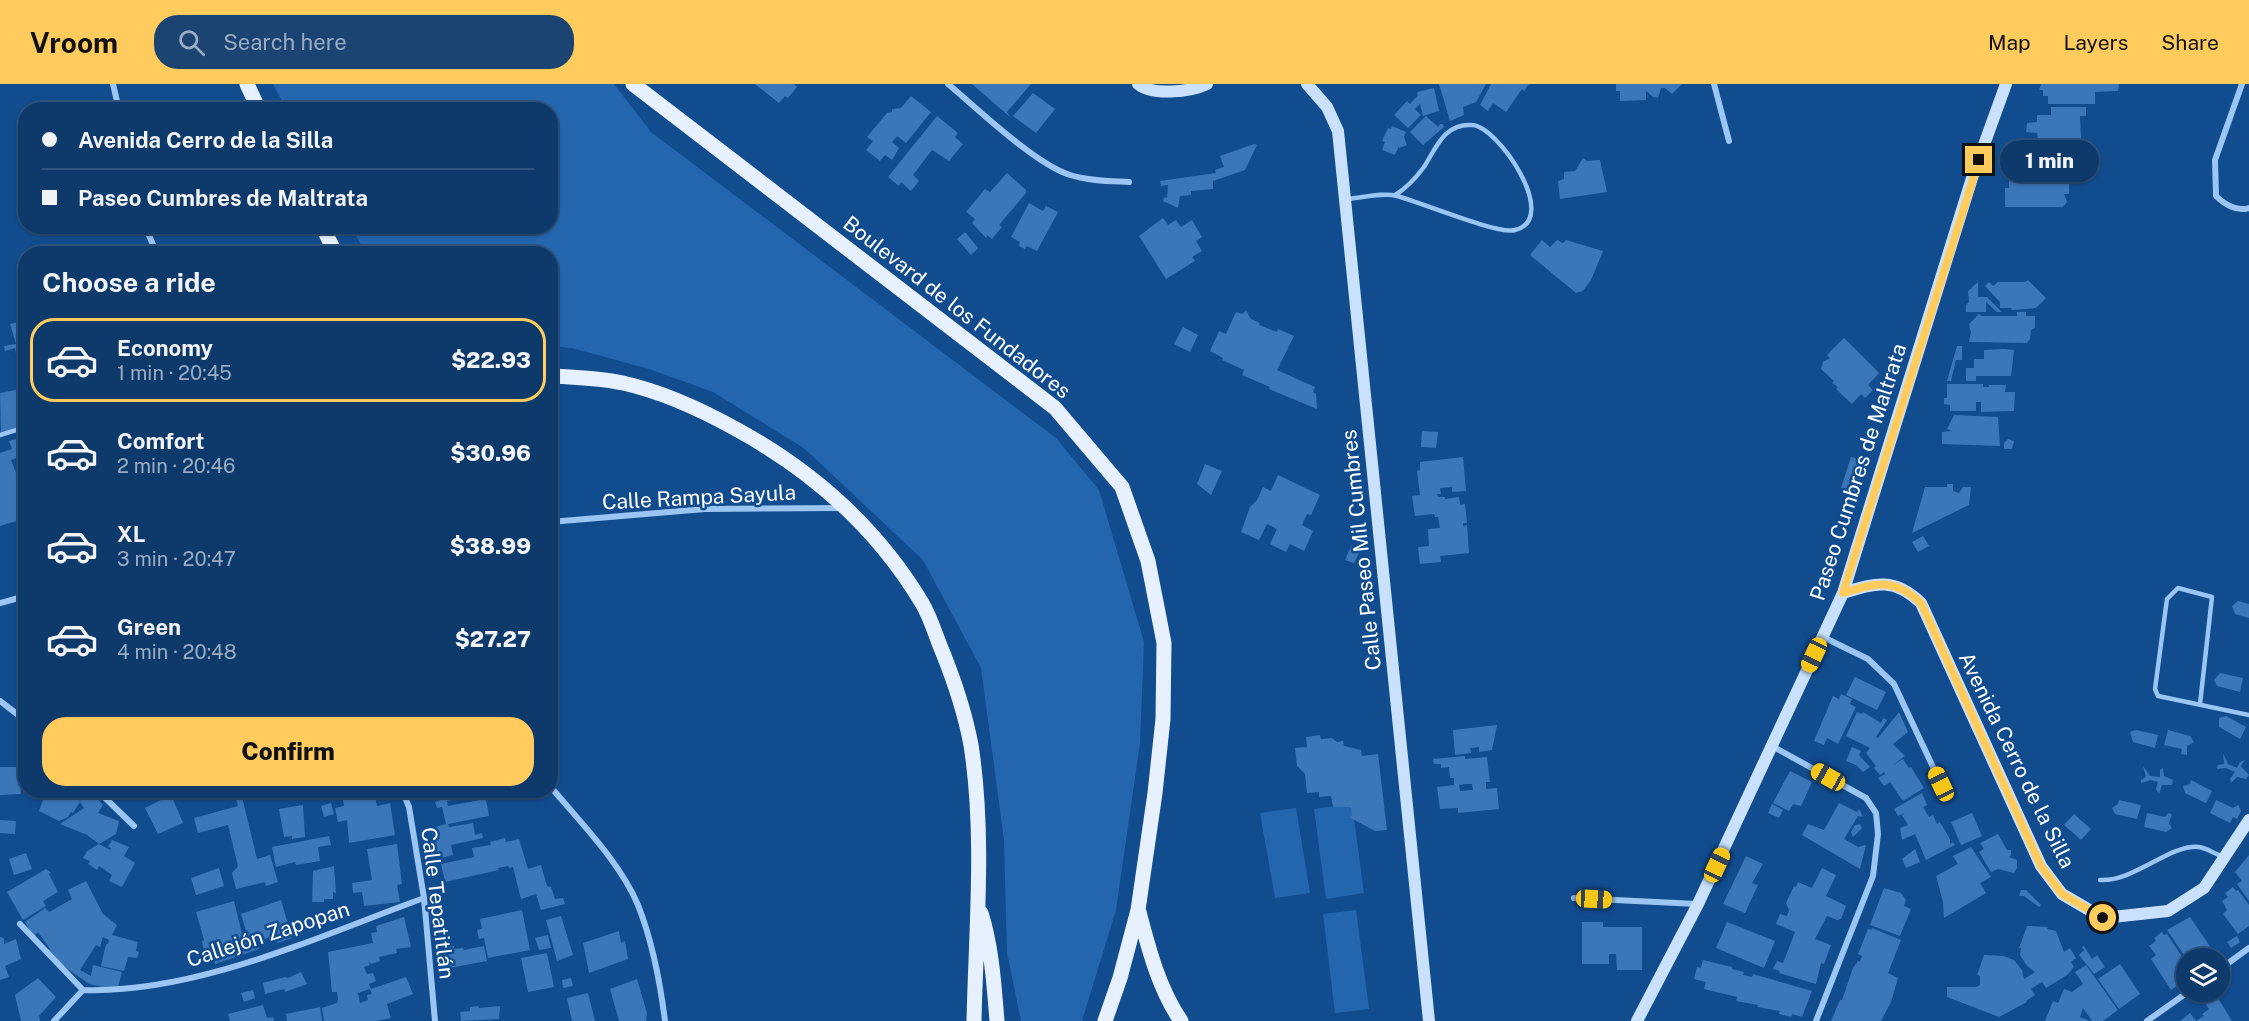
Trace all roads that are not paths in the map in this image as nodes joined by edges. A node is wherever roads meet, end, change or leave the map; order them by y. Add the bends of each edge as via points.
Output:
1 (113, 84) edge
2 (247, 84) edge
3 (633, 84) edge
4 (948, 84) edge
5 (1138, 84) edge
6 (1207, 84) edge
7 (1306, 84) edge
8 (1714, 84) edge
9 (2006, 84) edge
10 (2242, 84) edge
11 (117, 102) edge
12 (256, 102) edge
13 (1729, 141) dead end
14 (1129, 182) dead end
15 (1395, 195) junction
16 (1344, 199) junction
17 (2249, 208) edge
18 (558, 377) edge
19 (18, 429) edge
20 (0, 435) edge
21 (848, 508) junction
22 (558, 521) edge
23 (1843, 593) junction
24 (18, 598) edge
25 (0, 603) edge
26 (1823, 636) junction
27 (0, 701) edge
28 (2200, 704) junction
29 (18, 715) edge
30 (2249, 716) edge
31 (1772, 746) junction
32 (1941, 784) dead end
33 (558, 796) edge
34 (106, 798) edge
35 (405, 798) edge
36 (2249, 820) edge
37 (134, 826) dead end
38 (2224, 858) junction
39 (2100, 880) dead end
40 (424, 898) junction
41 (1574, 898) dead end
42 (977, 899) junction
43 (1698, 904) junction
44 (1138, 910) junction
45 (20, 924) dead end
46 (2249, 948) edge
47 (2230, 962) edge
48 (83, 990) junction
49 (2176, 1000) edge
50 (54, 1021) edge
51 (435, 1021) edge
52 (665, 1021) edge
53 (974, 1021) edge
54 (997, 1021) edge
55 (1105, 1021) edge
56 (1181, 1021) edge
57 (1429, 1021) edge
58 (1637, 1021) edge
59 (1816, 1021) edge
60 (2147, 1021) edge

1 - 11 street
2 - 12 main road
3 - 44 main road, Boulevard de los Fundadores via 1055,408 1122,487 1148,561 1164,643 1163,719
4 - 14 street via 1040,160 1068,174
5 - 6 street via 1142,88 1173,92
7 - 16 street, Calle Paseo Mil Cumbres via 1327,107 1338,131
8 - 13 street
9 - 23 street, Paseo Cumbres de Maltrata via 1972,178
10 - 17 street via 2215,160 2216,196 2225,204
15 - 15 lane via 1419,173 1438,140 1457,127 1473,125 1488,132 1517,168 1531,193 1532,205 1529,219 1512,231
15 - 16 lane
16 - 57 street, Calle Paseo Mil Cumbres
18 - 21 main road via 621,382 708,413 804,471
19 - 20 lane
21 - 22 street, Calle Rampa Sayula via 705,509
21 - 42 main road via 885,549 923,605 956,685 976,788
23 - 26 street, Paseo Cumbres de Maltrata
23 - 38 street, Avenida Cerro de la Silla via 1874,583 1906,589 1921,603 2041,866 2062,894 2103,918 2168,911 2204,888
24 - 25 street
26 - 31 street, Paseo Cumbres de Maltrata
26 - 32 street via 1868,659 1894,684
27 - 29 street
28 - 28 lane via 2212,597 2178,588 2167,599 2155,689 2158,696
28 - 30 lane
31 - 43 street, Paseo Cumbres de Maltrata
31 - 59 street via 1866,798 1876,813 1873,876
33 - 52 street via 607,854 637,903 658,965
34 - 37 street
35 - 40 street, Calle Tepatitlán
36 - 38 street, Avenida Cerro de la Silla
38 - 39 lane via 2199,847 2172,853 2136,872
40 - 48 street, Callejón Zapopan via 199,976 116,991
40 - 51 street, Calle Tepatitlán
41 - 43 street
42 - 53 main road
42 - 54 main road via 986,929
43 - 58 street, Paseo Cumbres de Maltrata
44 - 55 main road, Boulevard de los Fundadores
44 - 56 main road via 1170,1005
45 - 48 street
46 - 47 street
48 - 50 street
49 - 60 street

